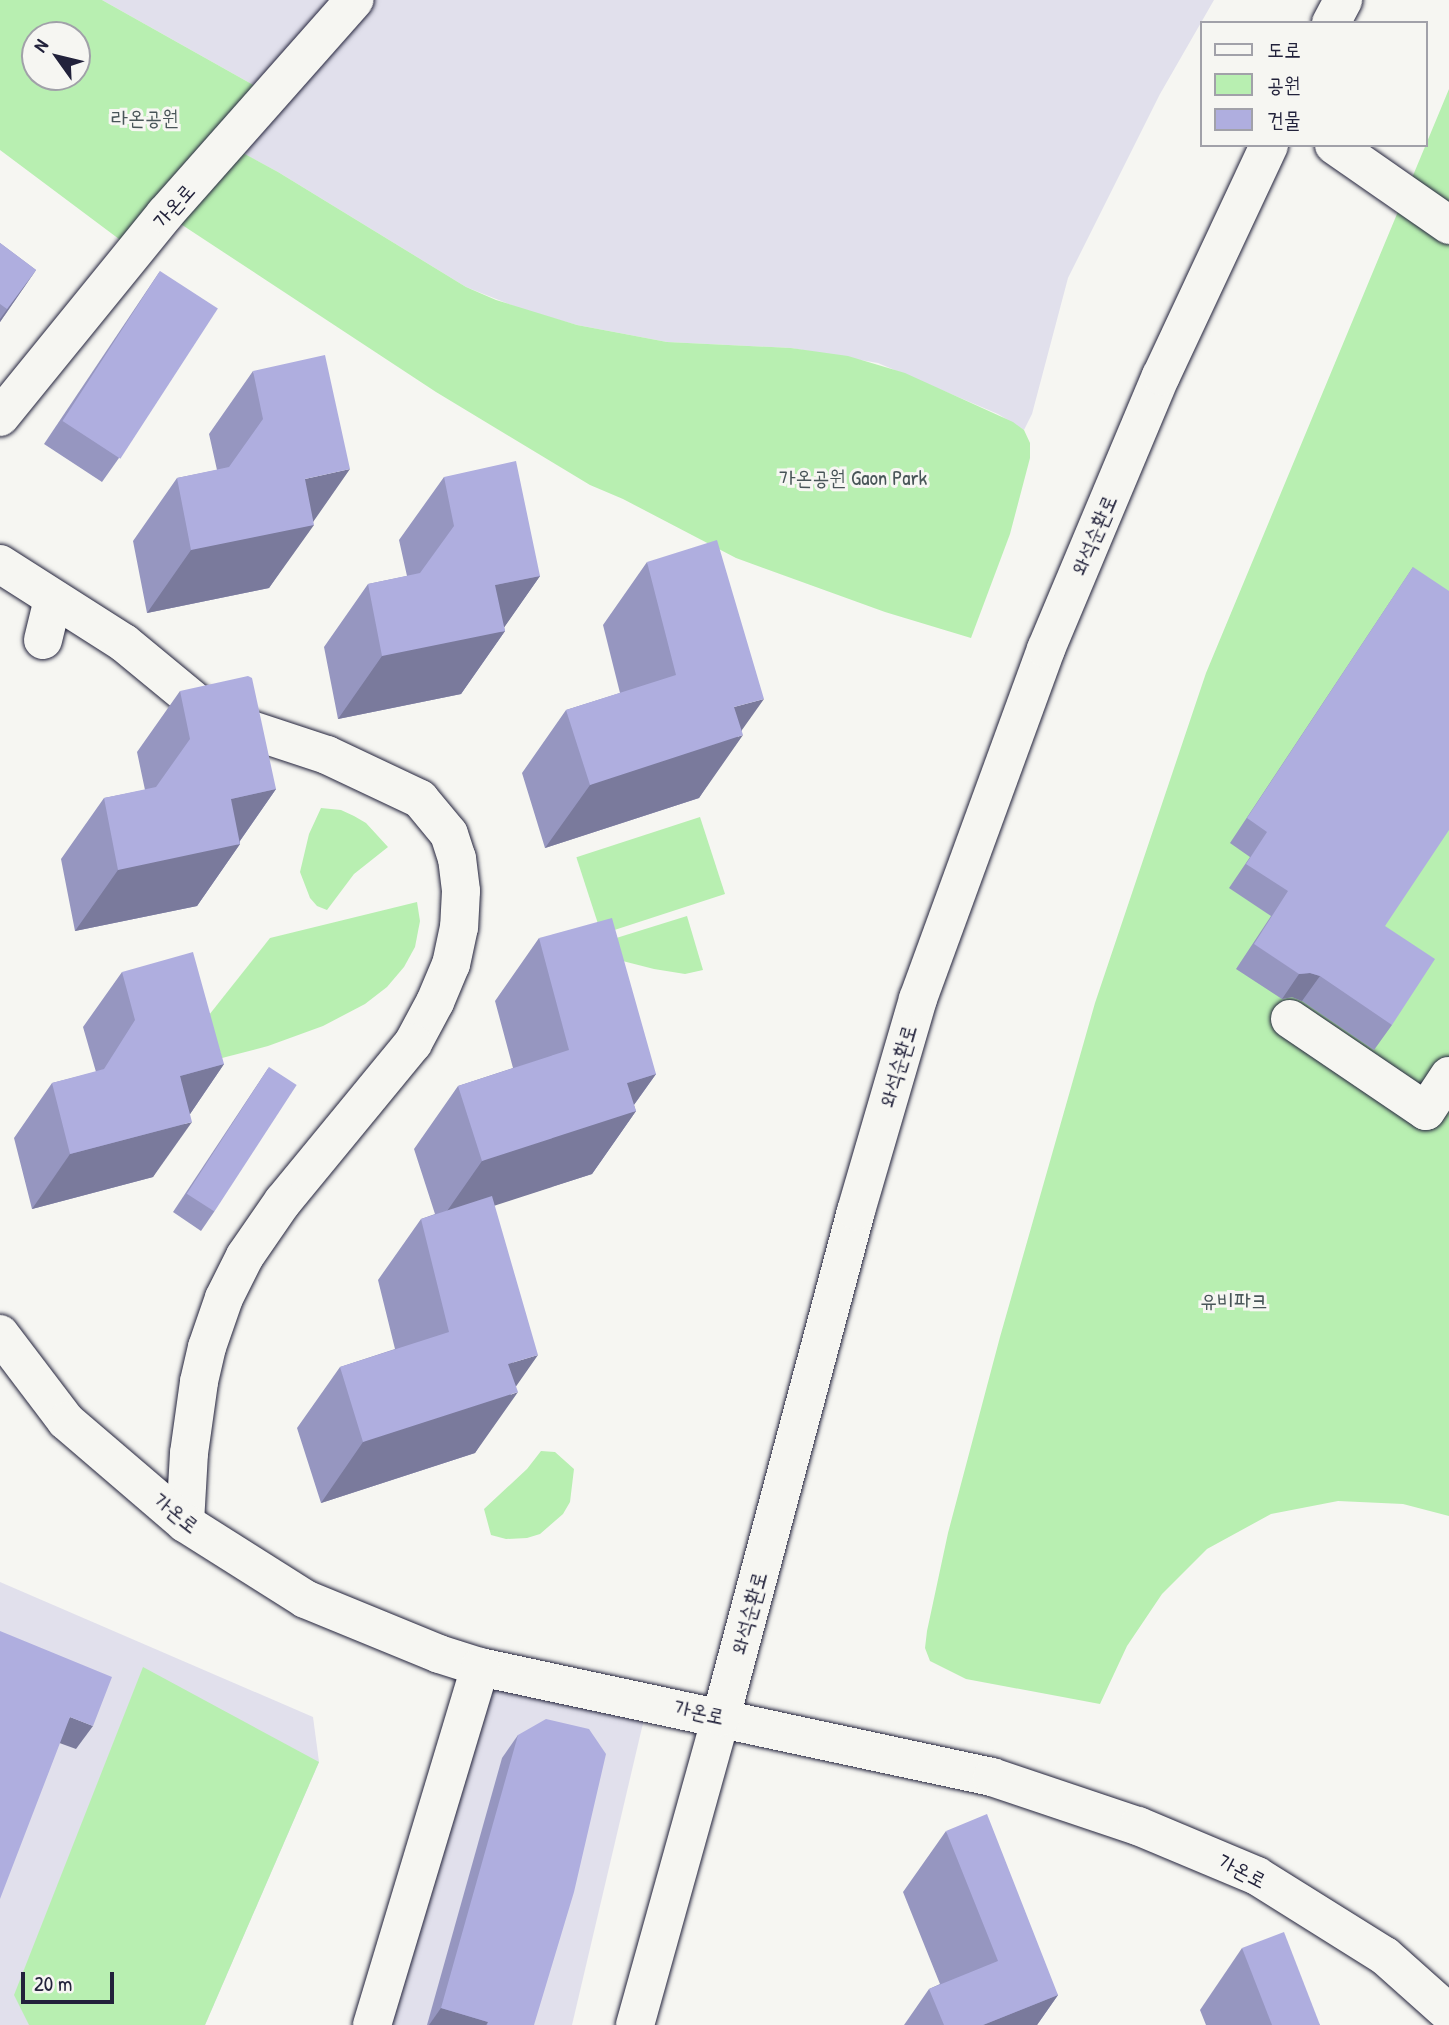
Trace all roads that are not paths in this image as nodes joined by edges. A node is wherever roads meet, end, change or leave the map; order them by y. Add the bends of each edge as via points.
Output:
1 (354, 0) edge
2 (1343, 0) edge
3 (1332, 21) edge
4 (1268, 147) edge
5 (1337, 147) edge
6 (1449, 225) edge
7 (0, 417) edge
8 (0, 564) edge
9 (53, 599) junction
10 (43, 639) dead end
11 (1290, 1019) dead end
12 (1449, 1076) edge
13 (243, 1333) dead end
14 (0, 1334) edge
15 (207, 1346) junction
16 (185, 1523) junction
17 (480, 1667) junction
18 (721, 1717) junction
19 (1449, 2013) edge
20 (372, 2025) edge
21 (635, 2025) edge

1 - 7 street, 가온로 via 165,214
2 - 3 street
4 - 18 street, 와석순환로 via 1161,376 1045,649 918,999 856,1211
5 - 6 street
8 - 9 street
9 - 10 street
9 - 15 street via 124,643 215,718 327,755 420,799 449,834 457,858 459,927 451,964 435,1002 413,1043 282,1201 224,1298
11 - 12 street via 1426,1111
13 - 15 street
14 - 16 street, 가온로 via 66,1421
15 - 16 street via 189,1453
16 - 17 street, 가온로 via 306,1599
17 - 18 street, 가온로
17 - 20 street
18 - 19 street, 가온로 via 992,1777 1202,1851 1257,1877 1385,1956
18 - 21 street, 와석순환로

